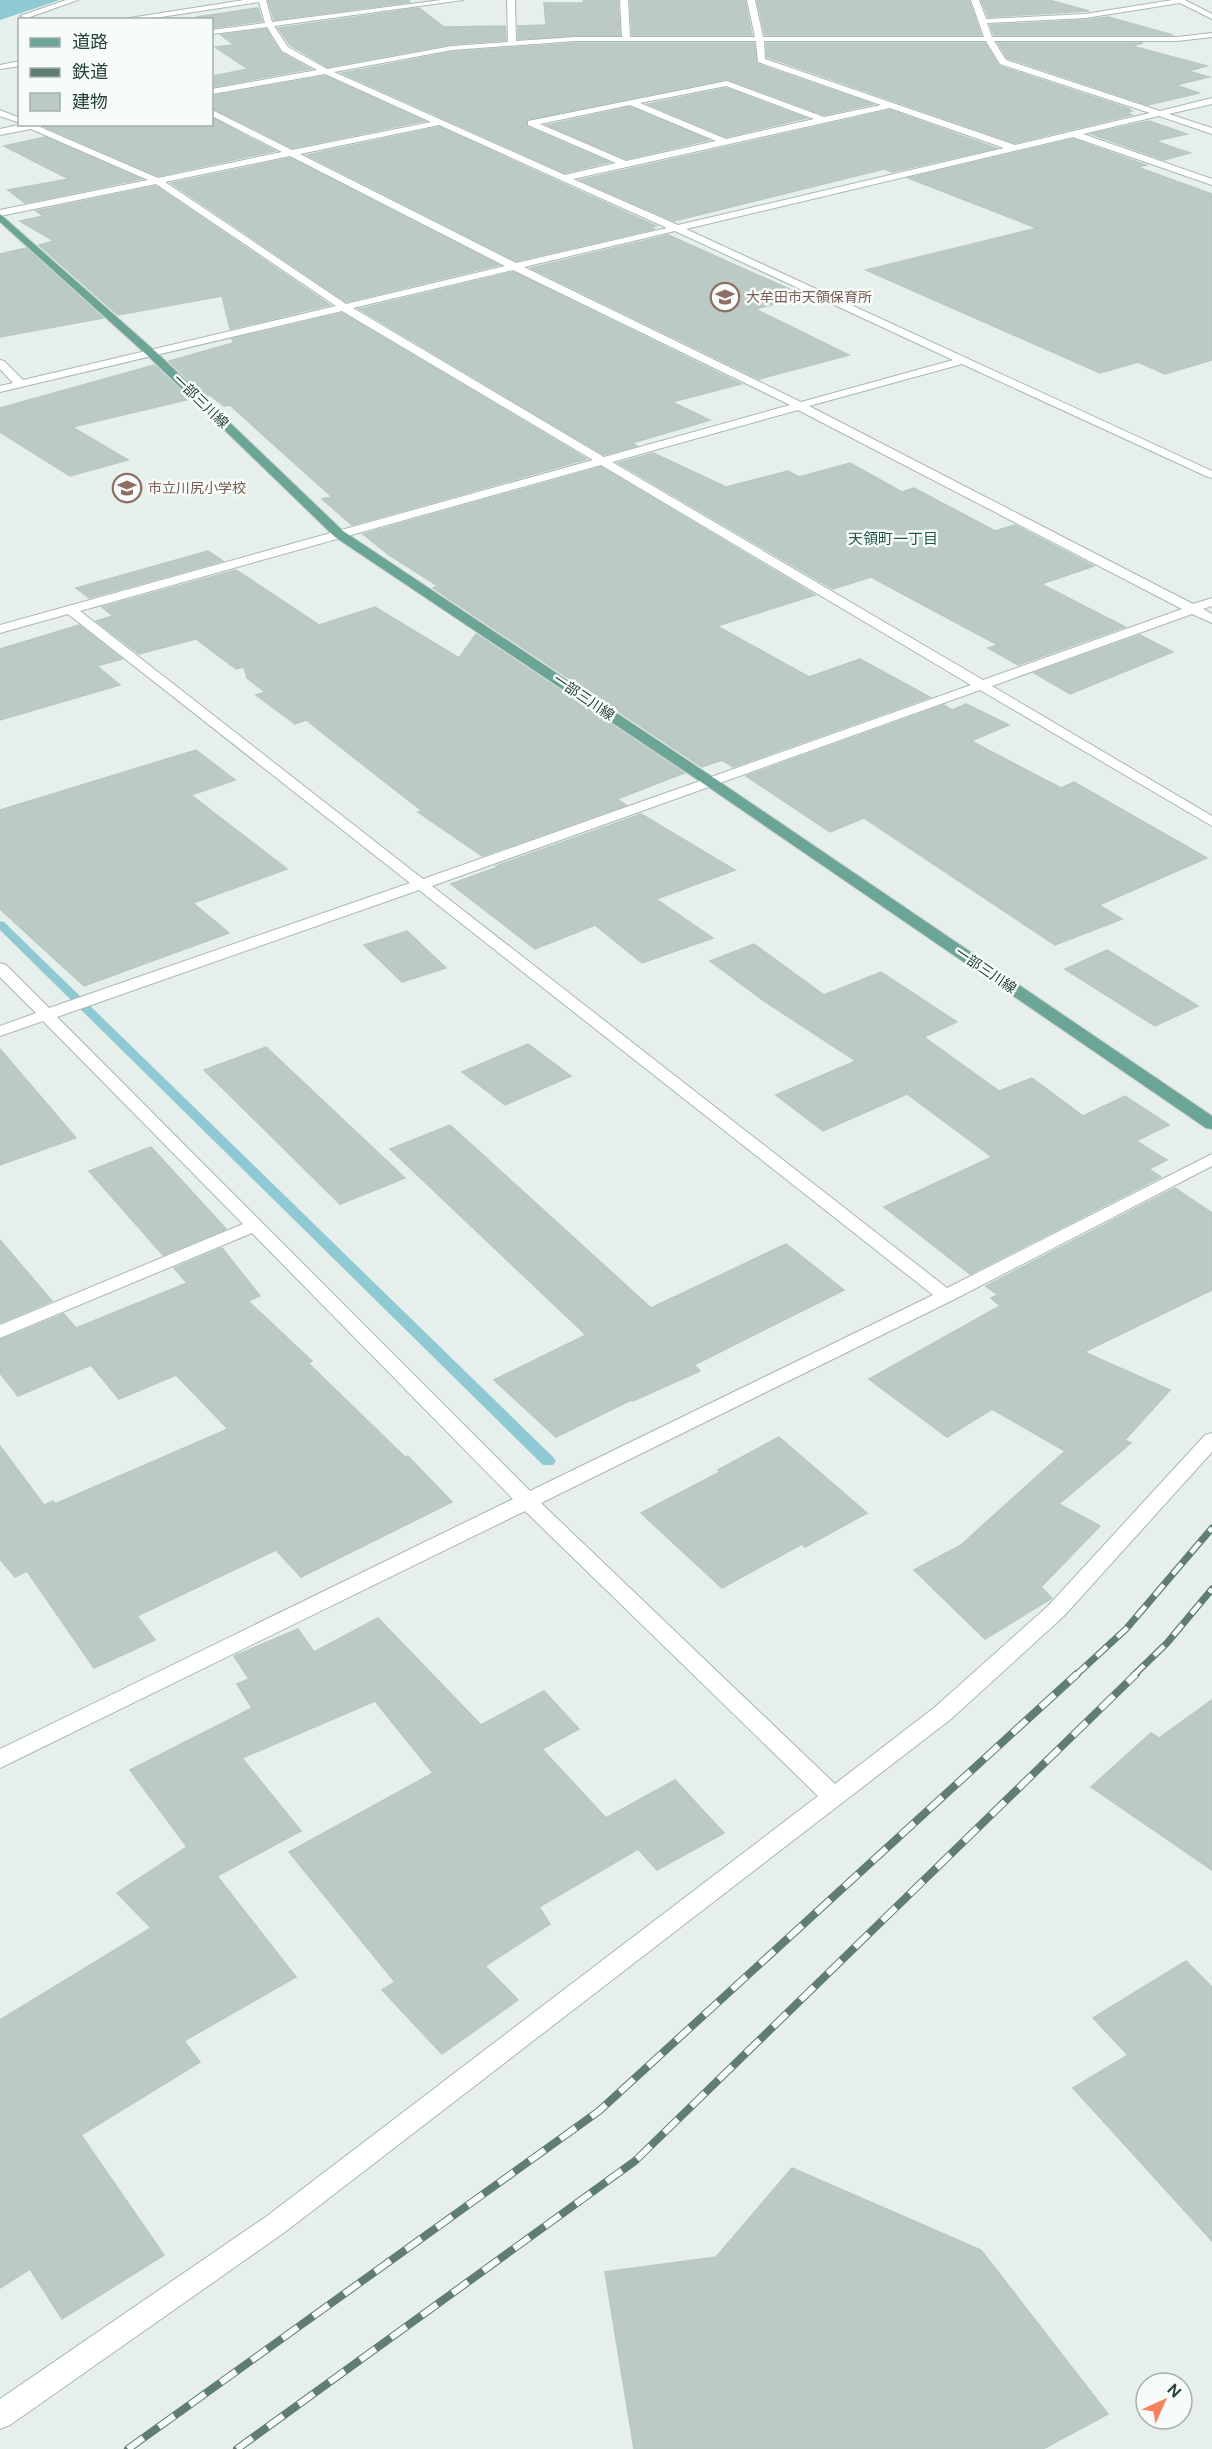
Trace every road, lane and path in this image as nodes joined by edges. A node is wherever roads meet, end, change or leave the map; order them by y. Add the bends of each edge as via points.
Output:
1 (75, 0) edge
2 (261, 0) edge
3 (459, 0) edge
4 (511, 0) edge
5 (624, 0) edge
6 (751, 0) edge
7 (975, 0) edge
8 (1180, 1) edge
9 (1212, 17) edge
10 (27, 18) edge
11 (135, 18) edge
12 (983, 21) junction
13 (269, 24) junction
14 (213, 32) edge
15 (1212, 35) edge
16 (626, 39) junction
17 (760, 39) junction
18 (989, 39) junction
19 (512, 43) junction
20 (18, 64) edge
21 (0, 68) edge
22 (323, 70) junction
23 (213, 92) edge
24 (1212, 101) edge
25 (632, 102) junction
26 (890, 105) junction
27 (0, 113) edge
28 (213, 113) edge
29 (1159, 114) junction
30 (823, 120) junction
31 (18, 121) edge
32 (438, 123) junction
33 (27, 126) edge
34 (34, 126) edge
35 (1212, 131) edge
36 (0, 132) edge
37 (1074, 134) junction
38 (726, 142) junction
39 (1014, 148) junction
40 (291, 154) junction
41 (625, 164) junction
42 (563, 178) junction
43 (158, 181) junction
44 (1212, 182) edge
45 (0, 215) edge
46 (676, 228) junction
47 (515, 267) junction
48 (345, 308) junction
49 (151, 353) junction
50 (960, 361) junction
51 (0, 363) edge
52 (20, 384) junction
53 (0, 389) edge
54 (800, 406) junction
55 (603, 461) junction
56 (1212, 475) edge
57 (339, 534) junction
58 (1212, 602) edge
59 (1192, 609) junction
60 (71, 610) junction
61 (1212, 619) edge
62 (0, 629) edge
63 (979, 685) junction
64 (712, 783) junction
65 (1212, 822) edge
66 (421, 884) junction
67 (0, 968) edge
68 (48, 1015) junction
69 (0, 1031) edge
70 (1212, 1124) edge
71 (1212, 1159) edge
72 (254, 1226) junction
73 (946, 1296) junction
74 (0, 1332) edge
75 (1212, 1440) edge
76 (528, 1502) junction
77 (0, 1759) edge
78 (834, 1797) junction
79 (0, 2415) edge

1 - 10 street via 24,16
2 - 11 street
2 - 13 street
3 - 13 street
4 - 19 street
5 - 16 street
6 - 17 street
7 - 12 street
8 - 9 street
8 - 12 street via 1085,16
12 - 18 street
13 - 14 street
13 - 22 street via 285,49
15 - 18 street via 1177,39
16 - 17 street
16 - 19 street
17 - 18 street
17 - 26 street via 761,60
18 - 29 street via 1003,62
19 - 22 street via 452,48
20 - 21 street
22 - 23 street
22 - 32 street
24 - 29 street
25 - 30 street via 727,83
25 - 38 street
25 - 41 street via 531,123
26 - 30 street
26 - 39 street
27 - 31 street
28 - 40 street
29 - 35 street
29 - 37 street
30 - 38 street
32 - 40 street
32 - 42 street
33 - 36 street
34 - 43 street
37 - 39 street
37 - 44 street
38 - 41 street
39 - 46 street
40 - 43 street
40 - 47 street
41 - 42 street
42 - 46 street
43 - 45 street
43 - 48 street
45 - 49 main road, 一部三川線
46 - 47 street
46 - 50 street
47 - 48 street
47 - 54 street
48 - 49 street
48 - 55 street
49 - 52 street
49 - 57 main road, 一部三川線
50 - 54 street
50 - 56 street
51 - 52 street
52 - 53 street
54 - 55 street
54 - 59 street
55 - 57 street
55 - 63 street
57 - 60 street
57 - 64 main road, 一部三川線
58 - 59 street
59 - 61 street
59 - 63 street
60 - 62 street
60 - 66 street
63 - 64 street
63 - 65 street
64 - 66 street
64 - 70 main road, 一部三川線
66 - 68 street
66 - 73 street
67 - 68 street
68 - 69 street
68 - 72 street
71 - 73 street
72 - 74 street
72 - 76 street
73 - 76 street
75 - 78 street via 1056,1611 943,1713
76 - 77 street
76 - 78 street
78 - 79 street via 276,2224

